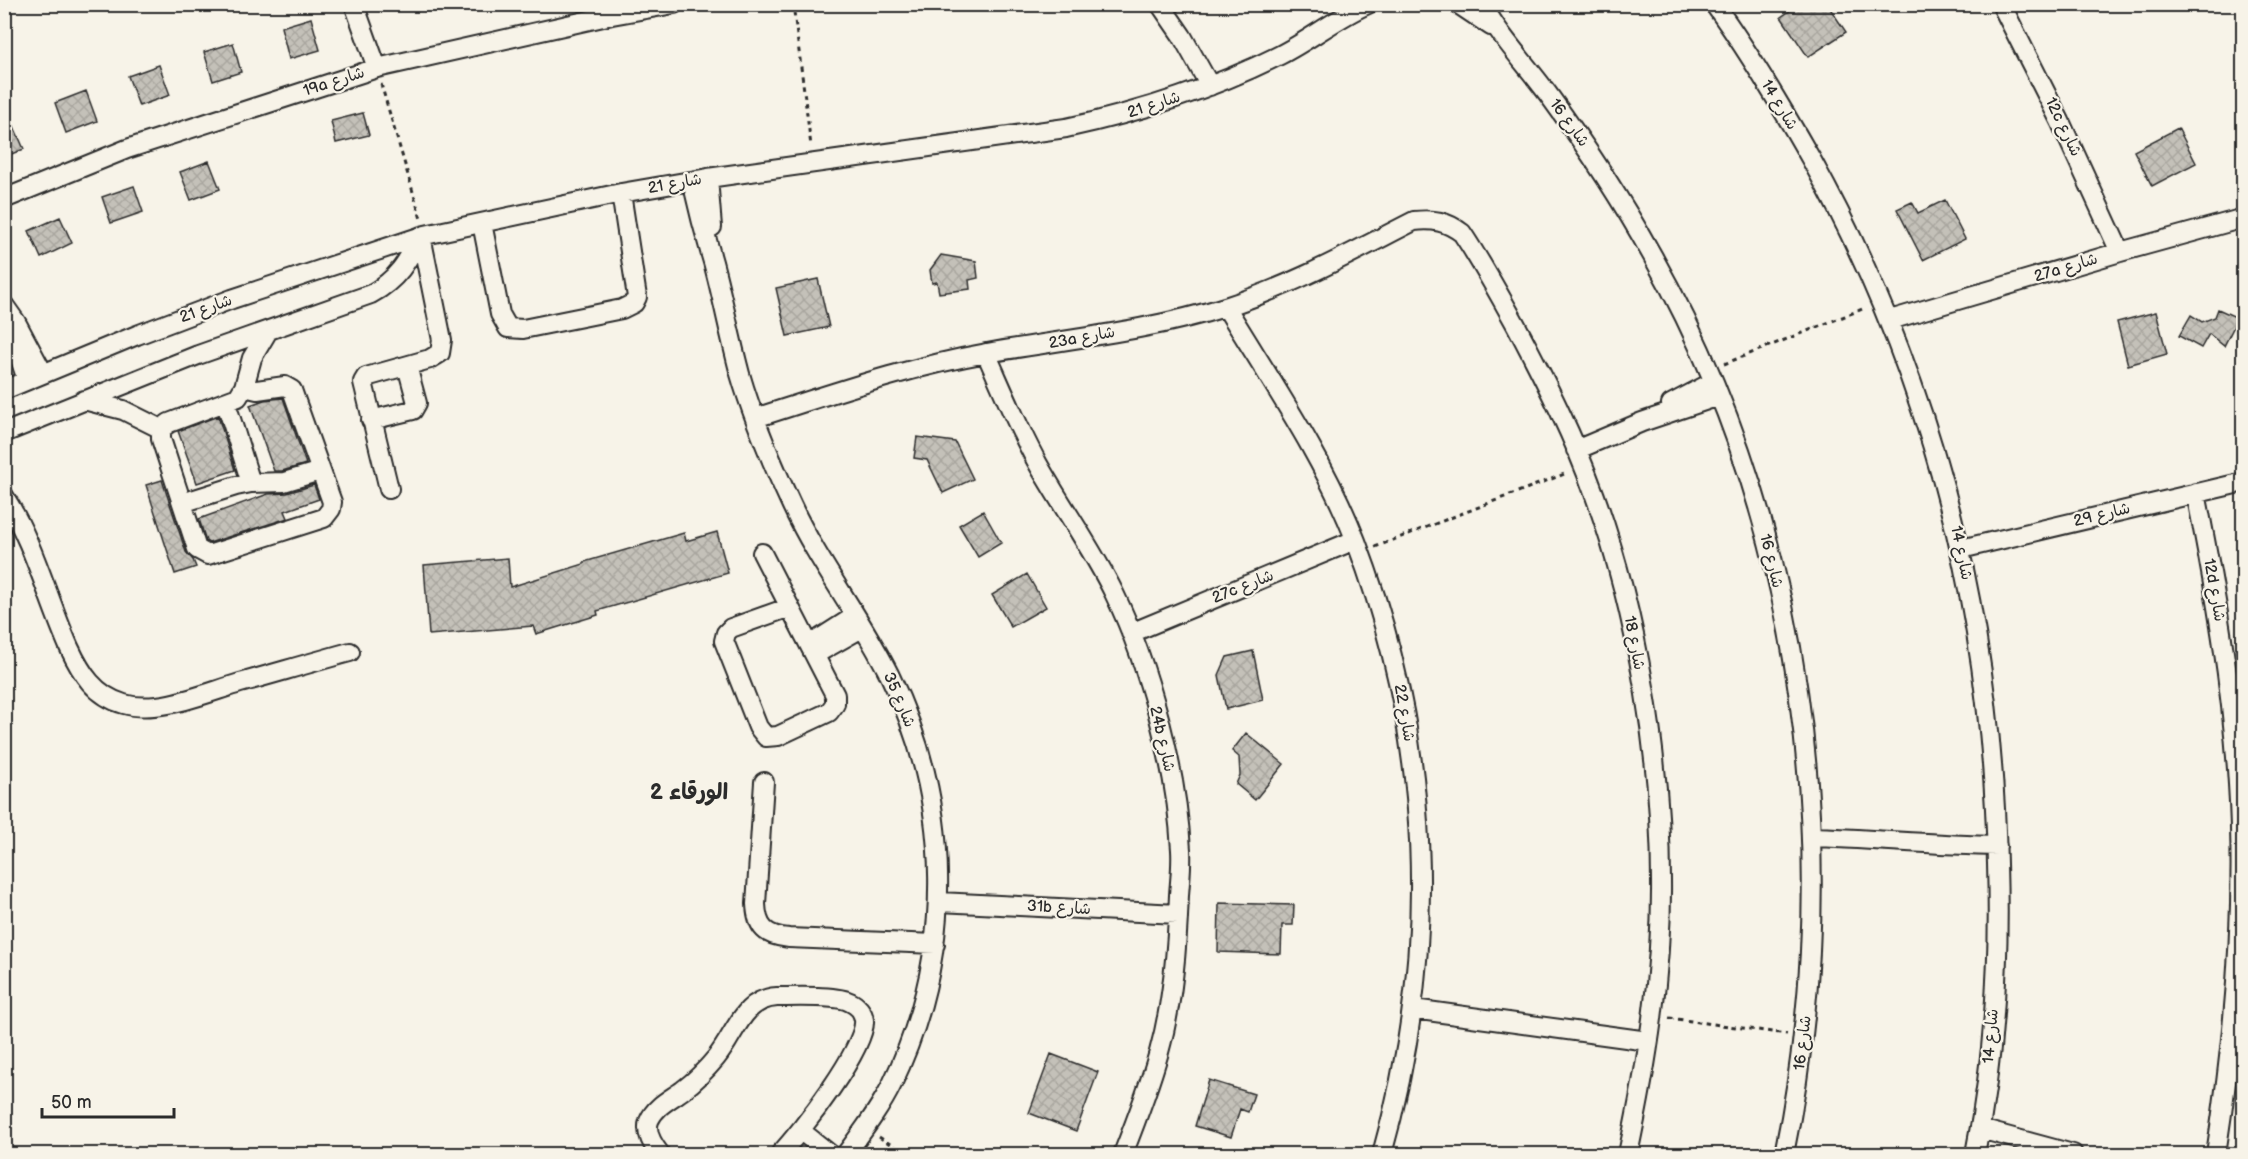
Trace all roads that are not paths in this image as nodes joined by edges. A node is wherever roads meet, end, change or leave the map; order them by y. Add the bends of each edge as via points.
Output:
1 (354, 4) edge
2 (674, 4) edge
3 (1368, 4) edge
4 (1458, 4) edge
5 (1482, 4) edge
6 (1714, 4) edge
7 (2001, 4) edge
8 (1354, 8) edge
9 (610, 10) edge
10 (1165, 12) edge
11 (1500, 34) junction
12 (377, 68) junction
13 (1203, 89) junction
14 (700, 179) junction
15 (621, 193) junction
16 (4, 199) edge
17 (2244, 218) edge
18 (482, 223) junction
19 (1399, 229) joint
20 (423, 235) junction
21 (2120, 252) junction
22 (4, 306) edge
23 (1226, 307) junction
24 (1890, 320) junction
25 (268, 331) junction
26 (986, 353) junction
27 (407, 366) junction
28 (35, 377) junction
29 (1713, 383) junction
30 (244, 387) junction
31 (4, 390) edge
32 (84, 400) junction
33 (226, 403) junction
34 (755, 418) junction
35 (371, 420) junction
36 (161, 429) junction
37 (4, 433) edge
38 (1580, 458) junction
39 (320, 471) junction
40 (2244, 482) edge
41 (251, 483) junction
42 (389, 489) dead end
43 (2196, 493) junction
44 (4, 496) edge
45 (182, 503) junction
46 (1358, 546) junction
47 (1961, 549) junction
48 (762, 553) dead end
49 (789, 606) junction
50 (859, 622) junction
51 (1131, 633) junction
52 (813, 649) junction
53 (350, 652) dead end
54 (764, 783) dead end
55 (1997, 839) junction
56 (1812, 844) junction
57 (939, 902) junction
58 (1178, 914) junction
59 (935, 945) junction
60 (1413, 1009) junction
61 (1648, 1041) junction
62 (1980, 1129) junction
63 (797, 1135) junction
64 (660, 1155) edge
65 (780, 1155) edge
66 (811, 1155) edge
67 (830, 1155) edge
68 (846, 1155) edge
69 (1122, 1155) edge
70 (1382, 1155) edge
71 (1628, 1155) edge
72 (1784, 1155) edge
73 (1975, 1155) edge
74 (2073, 1155) edge
75 (2216, 1155) edge

1 - 12 street
2 - 9 street, 19a شارع
3 - 8 street, شارع 21
4 - 11 street, شارع 16
5 - 11 street, شارع 16
6 - 24 street, شارع 14 via 1795,130 1835,202
7 - 21 street, 12c شارع
8 - 13 street, شارع 21 via 1282,54
9 - 12 street, 19a شارع
10 - 13 street
11 - 29 street, شارع 16 via 1583,142 1620,200 1654,259
12 - 16 street, 19a شارع via 127,149
13 - 14 street, شارع 21 via 1066,128
14 - 15 street, شارع 21
14 - 34 street, شارع 35 via 706,244
15 - 18 street, شارع 21
15 - 18 street via 637,297 622,309 523,329 508,328 500,314
17 - 21 street, 27a شارع
18 - 20 street, شارع 21
19 - 23 street, 23a شارع via 1315,273
19 - 38 street, شارع 18 via 1414,221 1431,219 1448,223 1462,233 1529,350
20 - 25 street via 399,274 386,286 363,298
20 - 27 street via 442,347 436,357
20 - 28 street, شارع 21 via 232,299
21 - 24 street, 27a شارع
22 - 28 street
23 - 26 street, 23a شارع via 1108,333
23 - 46 street, شارع 22 via 1322,468
24 - 47 street, شارع 14 via 1930,433
25 - 30 street via 252,358
25 - 32 street
26 - 34 street, 23a شارع via 880,379
26 - 51 street, 24b شارع via 1022,434 1114,593
27 - 35 street via 364,379
27 - 35 street via 416,407
28 - 31 street, شارع 21
29 - 38 street via 1662,417 1642,422
29 - 56 street, شارع 16 via 1743,457 1783,608 1797,684
30 - 33 street via 238,397
30 - 39 street via 257,390 285,386 292,390
32 - 36 street via 123,410
32 - 37 street
33 - 36 street
33 - 41 street
34 - 50 street, شارع 35 via 793,509
35 - 42 street
36 - 45 street
38 - 61 street, شارع 18 via 1625,596 1644,690 1656,785 1662,881 1659,961
39 - 41 street via 284,482
39 - 45 street via 332,502 324,518 214,554 196,549
40 - 43 street, شارع 29
41 - 45 street
43 - 47 street, شارع 29
43 - 75 street, 12d شارع via 2221,623 2231,704 2241,866 2233,1029
44 - 53 street via 28,541 81,672 112,700 136,707 170,704
46 - 51 street, 27c شارع
46 - 60 street, شارع 22 via 1396,670 1417,805 1420,942
47 - 55 street, شارع 14 via 1979,645
48 - 49 street
49 - 52 street
49 - 52 street via 731,628 724,640 758,727 766,737 778,736 830,712 835,704 836,695
50 - 52 street
50 - 57 street, شارع 35 via 889,674 912,728 937,843
51 - 58 street, 24b شارع via 1155,703 1172,776 1181,850
54 - 59 street via 756,918 764,930 775,937
55 - 56 street via 1926,843 1881,839
55 - 62 street, شارع 14 via 1995,984
56 - 72 street, شارع 16 via 1812,928 1804,1036
57 - 58 street, 31b شارع
57 - 59 street, شارع 35
58 - 69 street, 24b شارع via 1172,984 1159,1051
59 - 68 street, شارع 35 via 911,1042 891,1087
60 - 61 street
60 - 70 street, شارع 22 via 1398,1099
61 - 71 street, شارع 18
62 - 73 street, شارع 14
62 - 74 street
63 - 64 street via 840,1074 862,1031 864,1019 849,1000 777,997 756,1002 701,1075 654,1111 648,1123 649,1136
63 - 65 street
63 - 66 street
63 - 67 street

